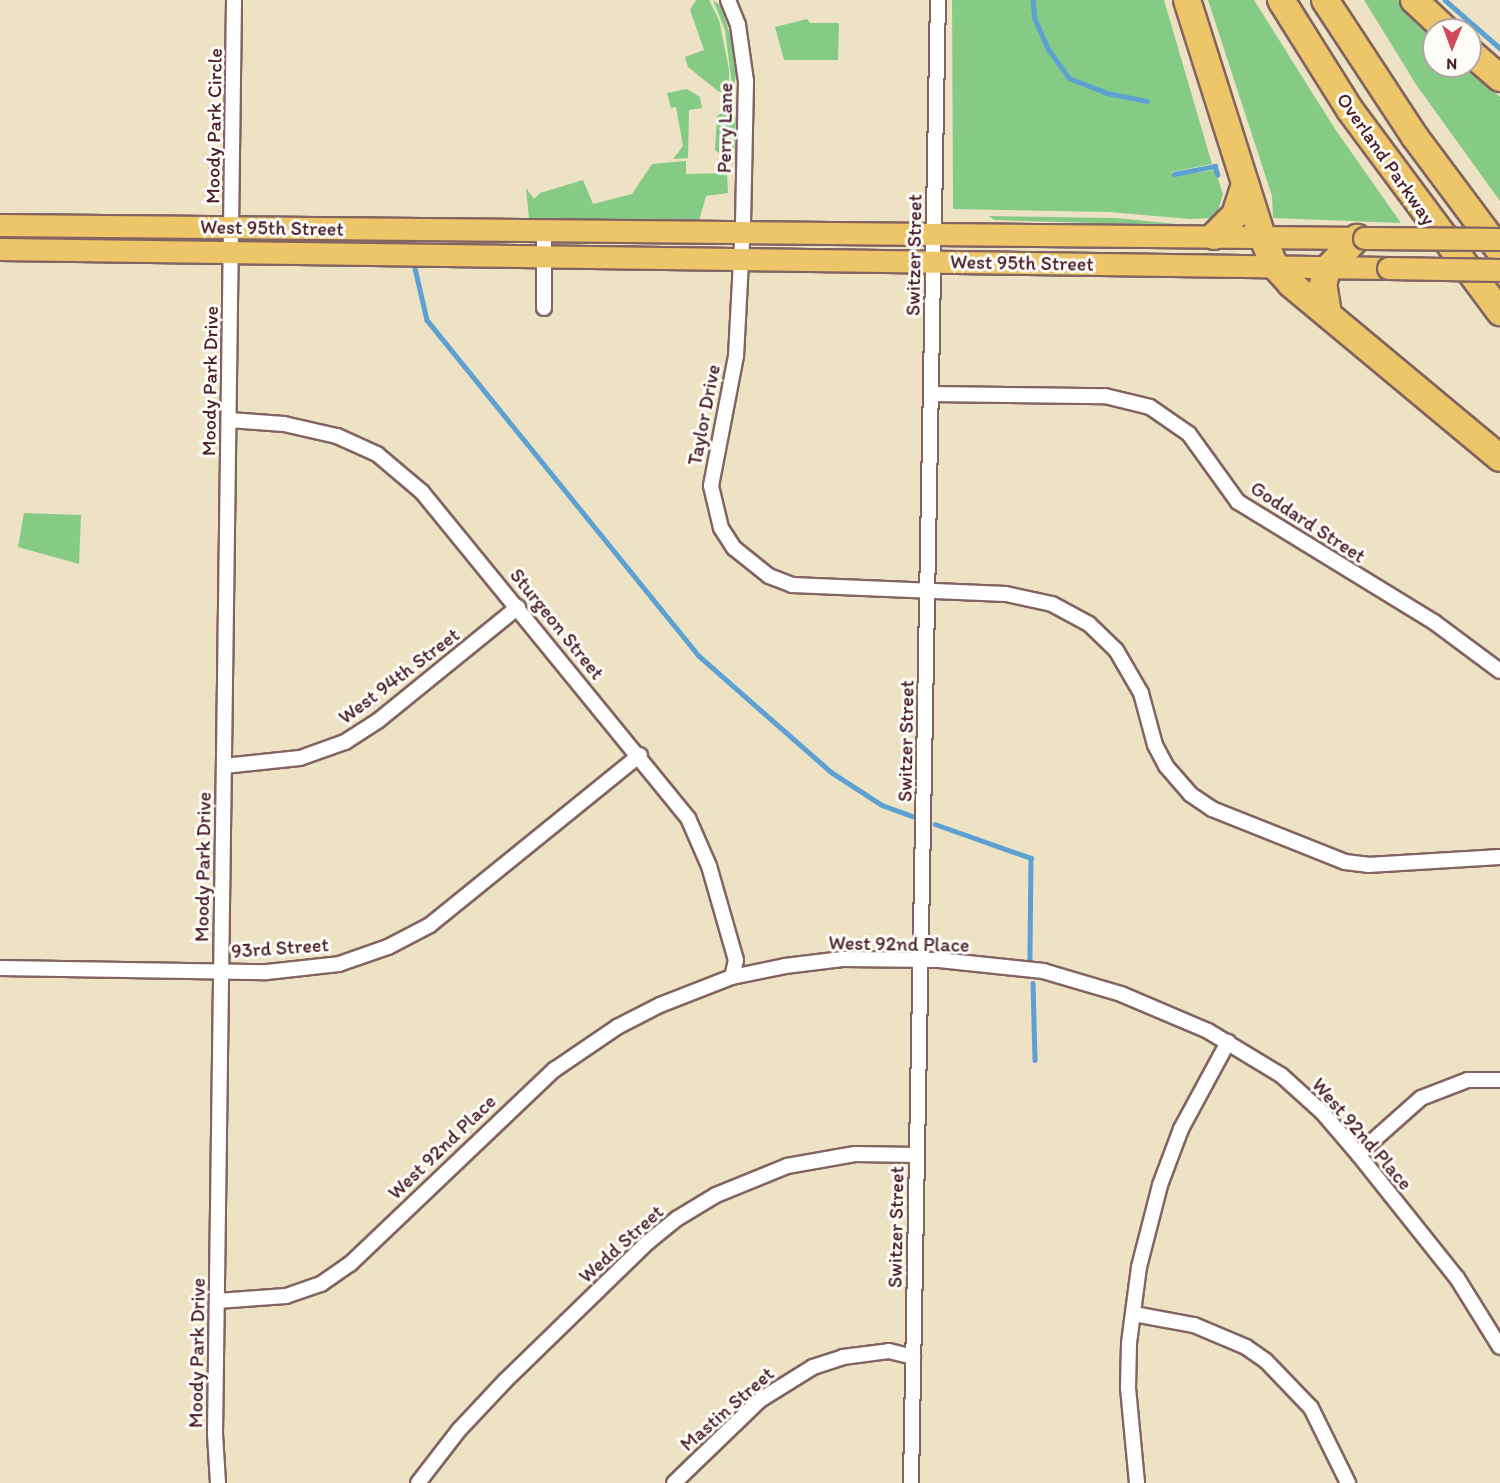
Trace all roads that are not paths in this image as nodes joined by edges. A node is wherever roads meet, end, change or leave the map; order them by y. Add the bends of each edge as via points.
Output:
1 (234, 0) edge
2 (728, 0) edge
3 (938, 0) edge
4 (1187, 0) edge
5 (1281, 0) edge
6 (1325, 0) edge
7 (1414, 0) edge
8 (1433, 18) edge
9 (1482, 62) edge
10 (1500, 78) edge
11 (1245, 184) junction
12 (0, 225) edge
13 (232, 228) junction
14 (364, 230) junction
15 (544, 232) junction
16 (935, 233) junction
17 (742, 234) junction
18 (1214, 236) junction
19 (1262, 236) junction
20 (1360, 238) junction
21 (1500, 239) edge
22 (0, 249) edge
23 (1500, 251) edge
24 (232, 252) junction
25 (364, 253) junction
26 (544, 256) junction
27 (742, 258) junction
28 (934, 261) junction
29 (1275, 266) junction
30 (1328, 268) junction
31 (1500, 270) edge
32 (544, 308) dead end
33 (1500, 312) edge
34 (1328, 314) junction
35 (931, 394) junction
36 (229, 420) junction
37 (1500, 458) edge
38 (928, 593) junction
39 (518, 607) junction
40 (1500, 671) edge
41 (640, 755) junction
42 (224, 766) junction
43 (1500, 857) edge
44 (921, 960) junction
45 (0, 968) edge
46 (222, 972) junction
47 (732, 977) junction
48 (1228, 1042) junction
49 (1500, 1080) edge
50 (1358, 1154) junction
51 (917, 1155) junction
52 (217, 1301) junction
53 (1134, 1314) junction
54 (1500, 1347) edge
55 (914, 1357) junction
56 (218, 1483) edge
57 (418, 1483) edge
58 (674, 1483) edge
59 (911, 1483) edge
60 (1137, 1483) edge
61 (1348, 1483) edge

1 - 13 street, Moody Park Circle
2 - 17 street, Perry Lane via 738,25 746,81
3 - 16 street, Switzer Street
4 - 11 highway
5 - 33 highway, Overland Parkway via 1380,152
6 - 23 highway, Overland Parkway via 1415,137
7 - 8 highway
9 - 10 highway
11 - 18 highway via 1234,215
11 - 19 highway
12 - 13 main road, West 95th Street
13 - 14 main road, West 95th Street
13 - 24 street, Moody Park Circle
14 - 15 main road, West 95th Street
14 - 25 main road
15 - 17 main road, West 95th Street
15 - 26 street
16 - 17 main road, West 95th Street
16 - 18 main road, West 95th Street
16 - 28 street, Switzer Street
17 - 27 street, Perry Lane
18 - 19 main road, West 95th Street
19 - 20 main road, West 95th Street
19 - 29 highway
20 - 21 main road, West 95th Street, bridge
20 - 30 highway
22 - 24 main road, West 95th Street
24 - 25 main road, West 95th Street
24 - 36 street, Moody Park Drive
25 - 26 main road, West 95th Street
26 - 27 main road, West 95th Street
26 - 32 street
27 - 28 main road, West 95th Street
27 - 38 street, Taylor Drive via 735,356 712,470 715,508 722,528 751,565 792,585
28 - 29 main road, West 95th Street
28 - 35 street, Switzer Street
29 - 30 main road, West 95th Street
29 - 34 highway
30 - 31 main road, West 95th Street, bridge
30 - 34 highway via 1323,284
34 - 37 highway
35 - 38 street, Switzer Street
35 - 40 street, Goddard Street via 1106,396 1150,407 1189,434 1229,492 1246,508 1434,622
36 - 39 street, Sturgeon Street via 312,429 377,454 422,492
36 - 42 street, Moody Park Drive
38 - 43 street, Taylor Drive via 1026,597 1052,604 1089,624 1129,669 1166,766 1190,794 1212,809 1344,862 1368,865
38 - 44 street, Switzer Street
39 - 41 street, Sturgeon Street
39 - 42 street, West 94th Street via 379,720 345,741 300,758
41 - 46 street, 93rd Street via 464,900 430,925 388,947 308,970
41 - 47 street, Sturgeon Street via 688,818 702,847 736,960
42 - 46 street, Moody Park Drive
44 - 47 street, West 92nd Place via 843,959
44 - 48 street, West 92nd Place via 1043,971 1147,1003
44 - 51 street, Switzer Street
45 - 46 street, 93rd Street
46 - 52 street, Moody Park Drive
47 - 52 street, West 92nd Place via 660,1005 563,1063 350,1264 321,1284 285,1296
48 - 50 street, West 92nd Place via 1302,1092
48 - 53 street via 1181,1129 1160,1185 1139,1267
49 - 50 street via 1468,1080 1420,1098
50 - 54 street, West 92nd Place via 1457,1278
51 - 55 street, Switzer Street
51 - 57 street, Wedd Street via 855,1154 787,1166 716,1195 678,1218 648,1242 505,1382 459,1430
52 - 56 street, Moody Park Drive
53 - 60 street via 1128,1388
53 - 61 street via 1194,1325 1246,1347 1266,1361 1311,1408
55 - 58 street, Mastin Street via 889,1351 813,1367 760,1400
55 - 59 street, Switzer Street

